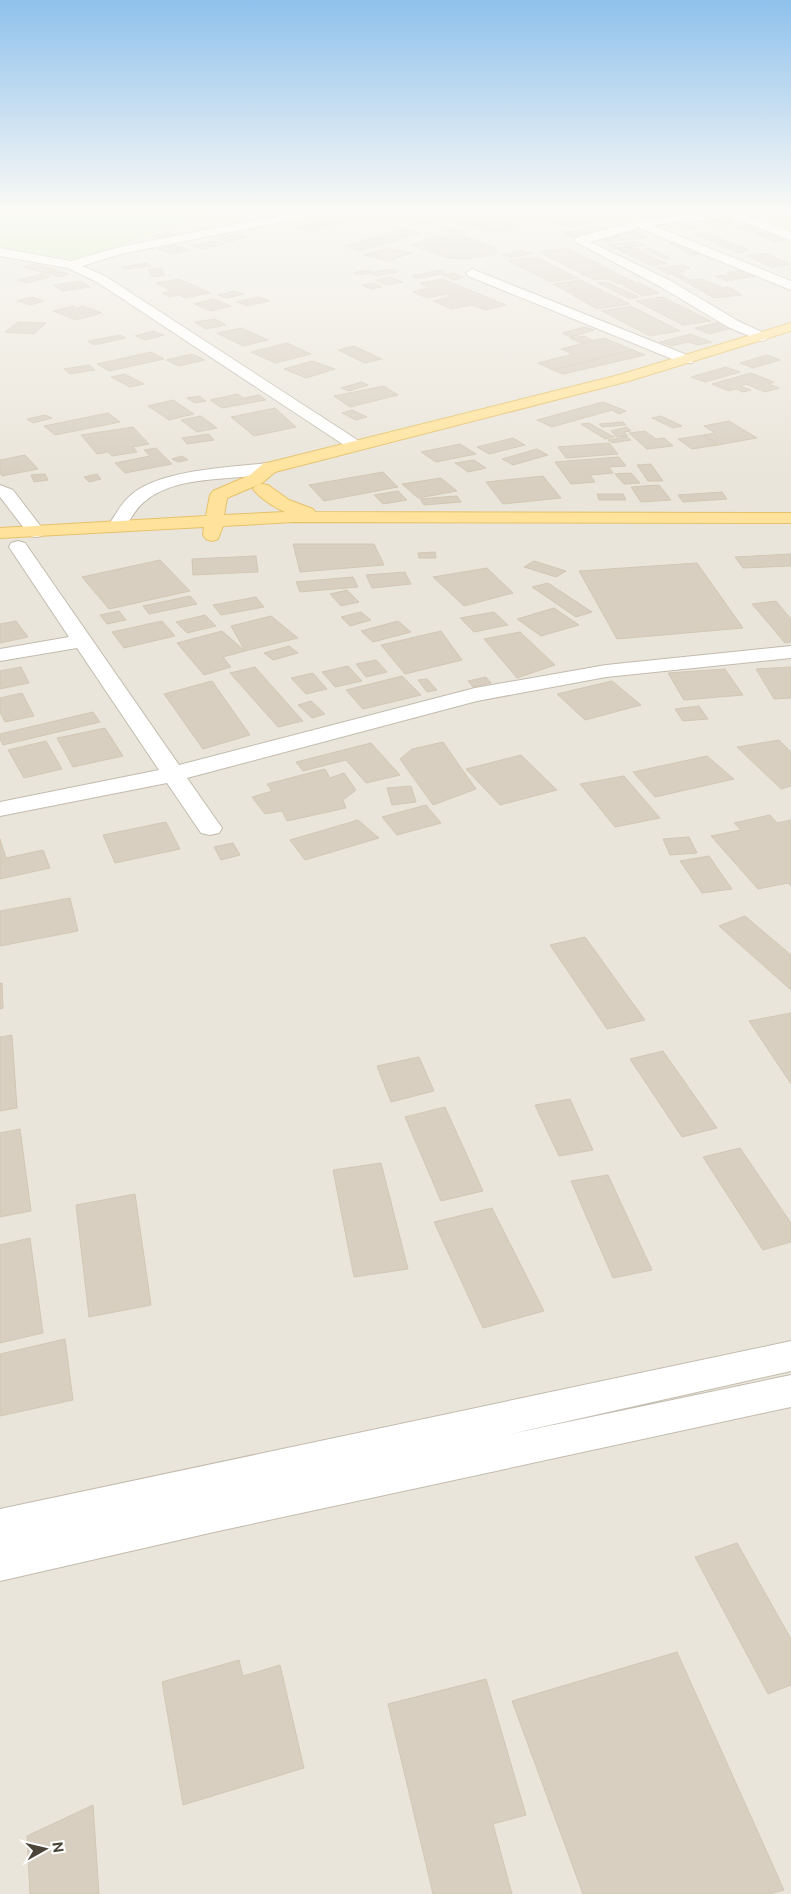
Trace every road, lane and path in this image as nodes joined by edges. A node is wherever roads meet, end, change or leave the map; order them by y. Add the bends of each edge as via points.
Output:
1 (134, 300) edge
2 (540, 300) edge
3 (693, 300) edge
4 (791, 327) edge
5 (761, 338) junction
6 (687, 360) junction
7 (356, 446) junction
8 (262, 479) junction
9 (0, 490) edge
10 (207, 501) junction
11 (320, 517) junction
12 (791, 518) edge
13 (126, 526) junction
14 (235, 527) junction
15 (213, 528) junction
16 (791, 530) edge
17 (36, 532) junction
18 (0, 533) edge
19 (9, 548) edge
20 (83, 641) junction
21 (791, 652) edge
22 (0, 655) edge
23 (174, 774) junction
24 (0, 809) edge
25 (210, 828) dead end
26 (791, 1356) edge
27 (791, 1390) edge
28 (0, 1528) edge
29 (0, 1562) edge

1 - 7 street
2 - 6 street
3 - 5 street
4 - 5 main road
5 - 6 main road
6 - 7 main road
7 - 8 main road
8 - 10 main road
8 - 11 main road via 276,501 290,509
8 - 13 street via 204,476 164,484 140,496
8 - 14 main road
9 - 17 street via 7,494
10 - 13 main road
10 - 15 main road
11 - 12 main road
11 - 14 main road
13 - 15 main road
13 - 17 main road
14 - 15 main road
14 - 16 main road
15 - 19 main road
17 - 18 main road
19 - 20 street
20 - 22 street
20 - 23 street
21 - 23 street via 606,671 475,695
23 - 24 street
23 - 25 street
26 - 28 street
27 - 29 street

